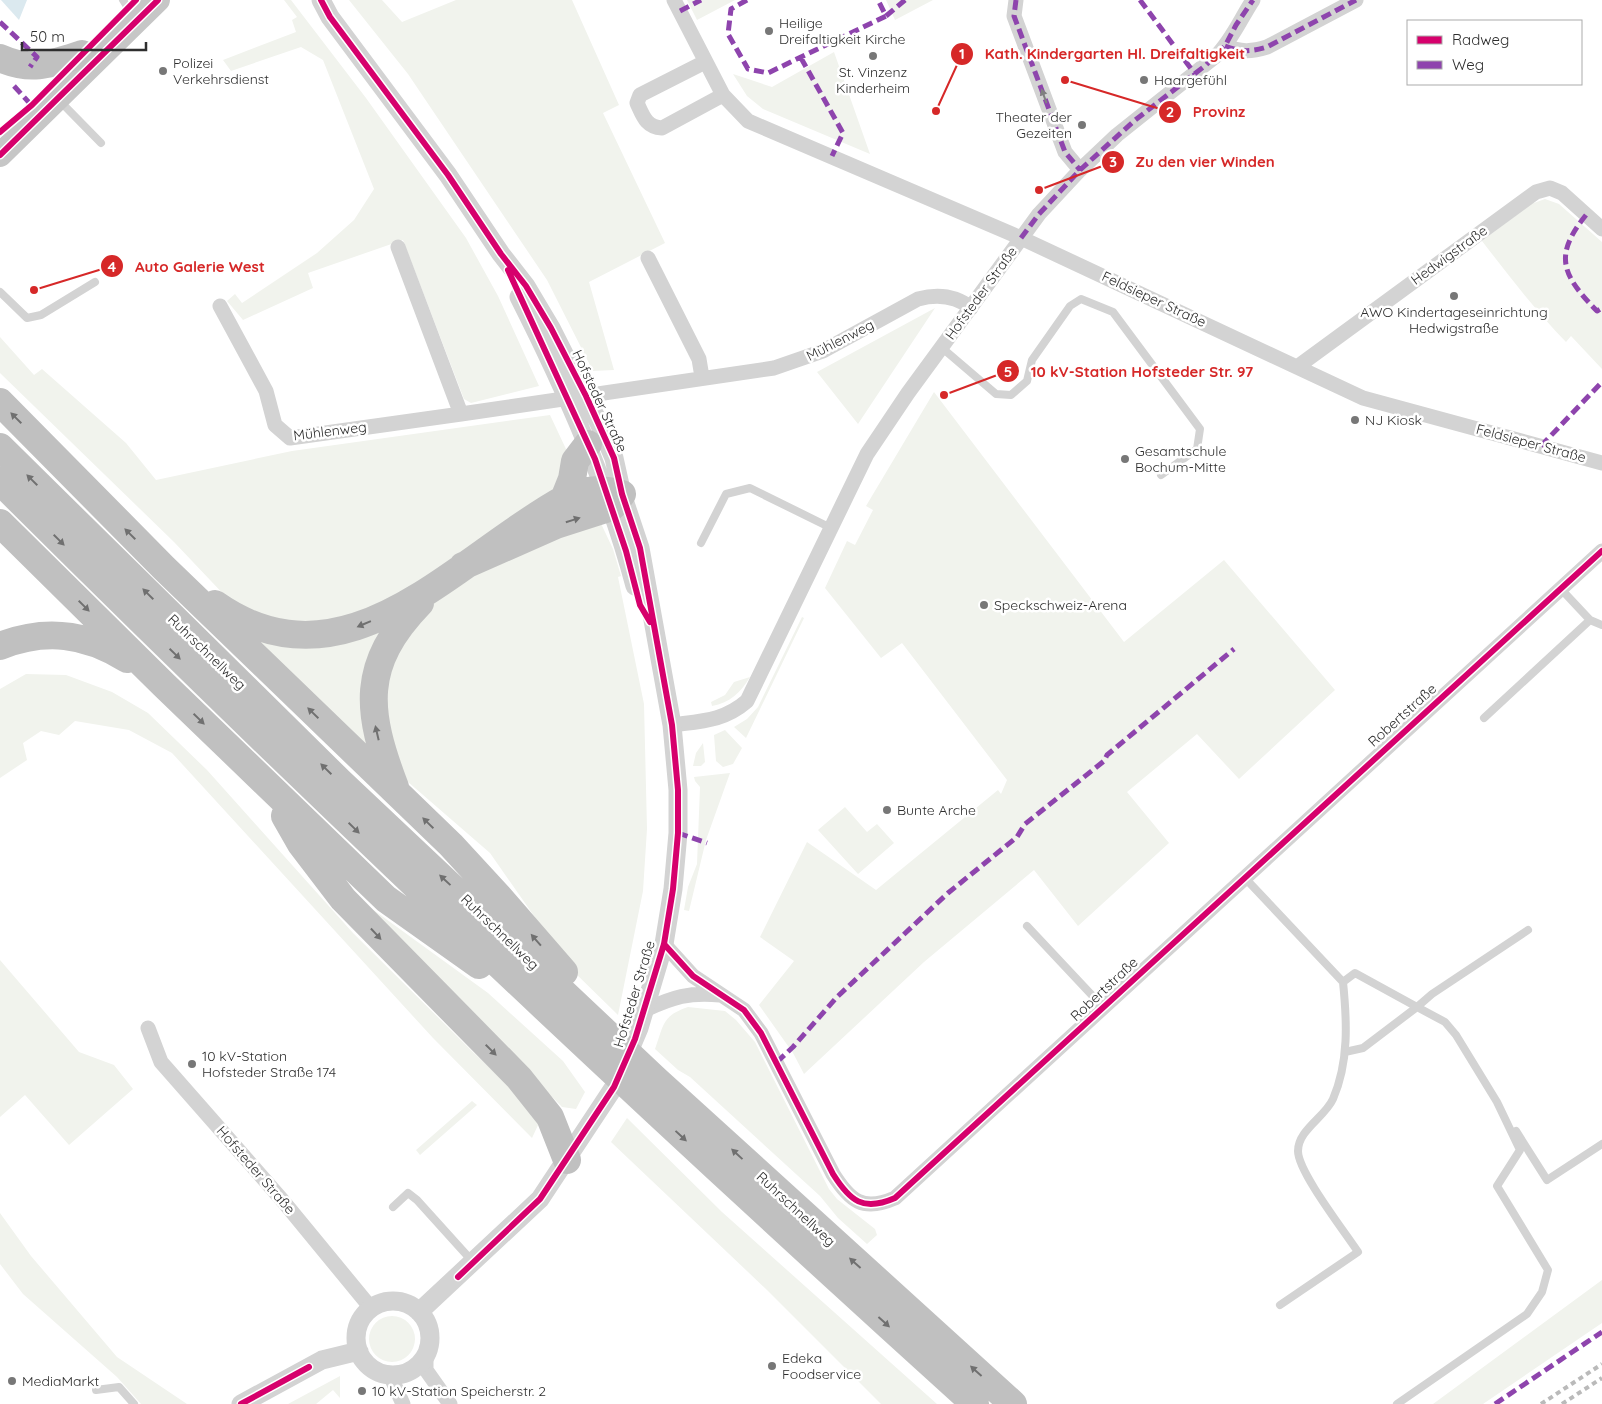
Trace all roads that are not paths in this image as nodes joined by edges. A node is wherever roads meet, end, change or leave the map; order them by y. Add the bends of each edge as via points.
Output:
1 (158, 0) edge
2 (310, 0) edge
3 (321, 0) edge
4 (674, 0) edge
5 (1016, 0) edge
6 (1253, 0) edge
7 (1356, 0) edge
8 (129, 3) edge
9 (330, 17) junction
10 (1226, 46) junction
11 (82, 54) junction
12 (0, 58) edge
13 (705, 62) junction
14 (53, 94) junction
15 (723, 95) junction
16 (0, 132) edge
17 (101, 143) dead end
18 (0, 155) edge
19 (1080, 170) junction
20 (1602, 229) edge
21 (1021, 238) junction
22 (398, 246) dead end
23 (648, 258) dead end
24 (95, 282) dead end
25 (0, 292) edge
26 (220, 306) dead end
27 (971, 308) junction
28 (941, 347) junction
29 (1297, 367) junction
30 (702, 377) junction
31 (0, 402) edge
32 (461, 414) junction
33 (590, 433) junction
34 (0, 447) edge
35 (1602, 463) edge
36 (1161, 475) dead end
37 (0, 481) edge
38 (613, 497) junction
39 (564, 499) junction
40 (0, 523) edge
41 (832, 528) junction
42 (701, 543) dead end
43 (1602, 551) edge
44 (463, 566) junction
45 (164, 568) junction
46 (438, 584) junction
47 (1560, 588) junction
48 (1590, 620) junction
49 (1602, 625) edge
50 (0, 646) edge
51 (164, 685) junction
52 (1484, 718) dead end
53 (672, 725) junction
54 (252, 771) junction
55 (398, 795) junction
56 (1244, 877) junction
57 (1027, 926) dead end
58 (1528, 930) dead end
59 (664, 944) junction
60 (1343, 982) junction
61 (722, 996) junction
62 (1103, 1007) junction
63 (1417, 1007) junction
64 (645, 1010) junction
65 (148, 1028) dead end
66 (594, 1044) junction
67 (1345, 1052) junction
68 (651, 1091) junction
69 (1497, 1102) junction
70 (1602, 1144) edge
71 (567, 1160) junction
72 (393, 1207) dead end
73 (473, 1262) junction
74 (1280, 1305) dead end
75 (371, 1308) junction
76 (419, 1312) junction
77 (359, 1351) junction
78 (426, 1354) junction
79 (390, 1375) junction
80 (96, 1390) dead end
81 (134, 1404) edge
82 (241, 1404) edge
83 (403, 1404) edge
84 (450, 1404) edge
85 (975, 1404) edge
86 (1012, 1404) edge
87 (1397, 1404) edge

1 - 14 main road
2 - 9 street, Hofsteder Straße
3 - 9 street, Hofsteder Straße
4 - 13 street, Feldsieper Straße
19 -> 5 street via 1064,152 1014,16
6 - 10 street, Hofsteder Straße
7 - 10 street via 1267,47 1240,52
8 - 11 main road
9 - 33 street, Hofsteder Straße via 526,286
10 - 19 street, Hofsteder Straße via 1134,120
11 - 12 highway via 30,66 16,65
11 - 14 main road
13 - 15 street, Feldsieper Straße
13 - 15 street via 640,95 637,102 646,122 662,128
14 - 16 main road
14 - 17 lane
14 - 18 main road
15 - 21 street, Feldsieper Straße via 748,121
19 - 21 street, Hofsteder Straße
20 - 29 street, Hedwigstraße via 1562,193 1550,188 1536,192
21 - 27 street, Hofsteder Straße
21 - 29 street, Feldsieper Straße
22 - 32 street
23 - 30 street via 699,360
24 - 25 lane via 41,315 27,318
26 - 32 street, Mühlenweg via 266,391 275,425 290,438
27 - 28 street, Hofsteder Straße
27 - 30 street, Mühlenweg via 960,299 931,296 918,299 806,358 774,368
28 - 36 lane via 996,394 1011,395 1027,381 1032,360 1070,306 1081,299 1113,312 1200,429 1197,449
28 - 41 street, Hofsteder Straße via 867,454
29 - 35 street, Feldsieper Straße via 1363,398
30 - 32 street, Mühlenweg
45 -> 31 highway
33 - 38 street, Hofsteder Straße
33 - 39 highway via 575,461
66 -> 34 highway, Ruhrschnellweg via 340,782
37 -> 66 highway, Ruhrschnellweg via 319,795
38 - 39 highway via 581,491
44 -> 38 highway via 556,526
38 - 53 street, Hofsteder Straße via 640,604 656,631
39 - 44 highway
40 -> 51 highway
41 - 42 lane via 750,488 726,494
41 - 53 street, Hofsteder Straße via 747,701 724,717
43 - 47 street, Robertstraße
44 - 46 highway
46 -> 45 highway via 360,626 310,636 259,627 240,619
55 -> 45 highway
55 -> 46 highway via 380,748 375,724 376,669 401,623
47 - 48 lane
47 - 56 street, Robertstraße
48 - 49 lane
48 - 52 lane
50 - 51 highway via 40,634 64,635 119,654
51 -> 54 highway
53 - 59 street, Hofsteder Straße via 678,833
54 - 66 highway via 386,899
54 -> 71 highway via 343,899 520,1078 550,1117
66 -> 55 highway via 590,1002 451,845
56 - 60 lane
56 - 62 street, Robertstraße
57 - 62 lane
58 - 63 lane
59 - 61 street, Robertstraße via 694,976
59 - 64 street, Hofsteder Straße
60 - 63 lane via 1355,972
60 - 67 lane
61 - 62 street, Robertstraße via 744,1010 761,1032 845,1192 865,1204 878,1205 895,1198
61 - 64 street, Robertstraße via 690,994
63 - 67 lane via 1364,1048
63 - 69 lane via 1445,1022
64 - 71 street, Hofsteder Straße via 614,1087
65 - 75 street, Hofsteder Straße via 161,1062 277,1194
66 - 68 highway, Ruhrschnellweg
67 - 74 lane via 1333,1098 1305,1133 1298,1151 1303,1169 1358,1252
68 -> 85 highway, Ruhrschnellweg
86 -> 68 highway, Ruhrschnellweg
69 - 70 lane via 1547,1180
69 - 87 lane via 1520,1150 1496,1186 1548,1270 1542,1292 1527,1314
71 - 73 street, Hofsteder Straße via 540,1198
72 - 73 lane via 408,1193
73 - 76 street, Hofsteder Straße
75 - 76 street via 390,1301 401,1302
75 - 77 street via 362,1317 358,1328
76 - 78 street via 429,1332
77 - 79 street via 372,1368
77 - 82 street via 322,1360
78 - 79 street via 412,1369
78 - 84 street via 426,1370
79 - 83 street
80 - 81 lane via 119,1387

